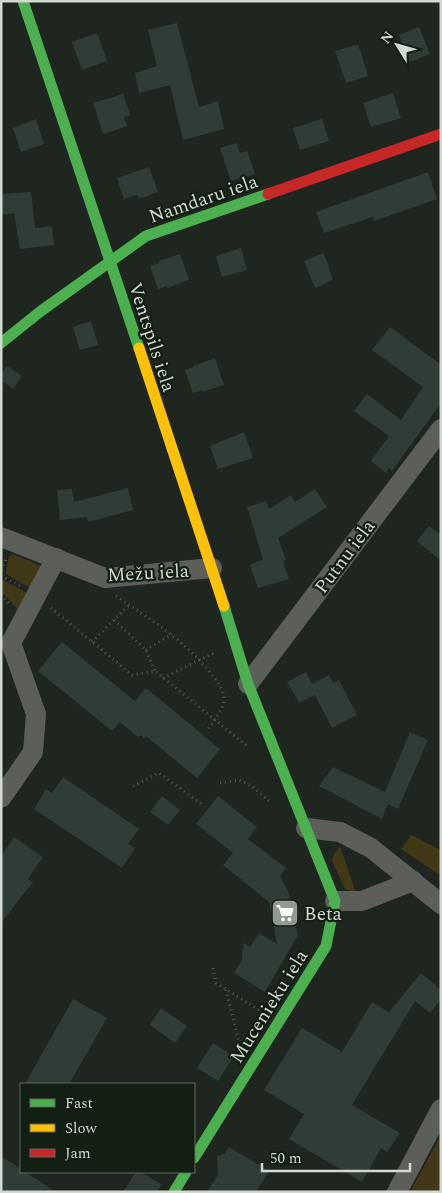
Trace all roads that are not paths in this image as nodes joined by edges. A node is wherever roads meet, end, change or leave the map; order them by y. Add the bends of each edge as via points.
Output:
1 (23, 1) edge
2 (441, 134) edge
3 (110, 260) junction
4 (1, 343) edge
5 (441, 428) edge
6 (1, 537) edge
7 (56, 558) junction
8 (212, 568) junction
9 (248, 684) junction
10 (1, 798) edge
11 (306, 828) junction
12 (413, 880) junction
13 (335, 901) junction
14 (441, 904) edge
15 (441, 1109) edge
16 (195, 1156) edge
17 (185, 1173) edge
18 (174, 1192) edge
19 (397, 1192) edge

1 - 3 street, Ventspils iela
2 - 3 street, Namdaru iela via 146,236
3 - 4 street, Namdaru iela
3 - 8 street, Ventspils iela
5 - 9 street, Putnu iela
6 - 7 street, Mežu iela
7 - 8 street, Mežu iela via 105,578
7 - 10 street via 11,643 36,714 33,752
8 - 9 street, Ventspils iela
9 - 11 street
11 - 12 street via 340,832 371,848
11 - 13 street
12 - 13 street via 362,900
12 - 14 street
13 - 16 street, Mucenieku iela via 326,946
15 - 19 street
17 - 18 street

